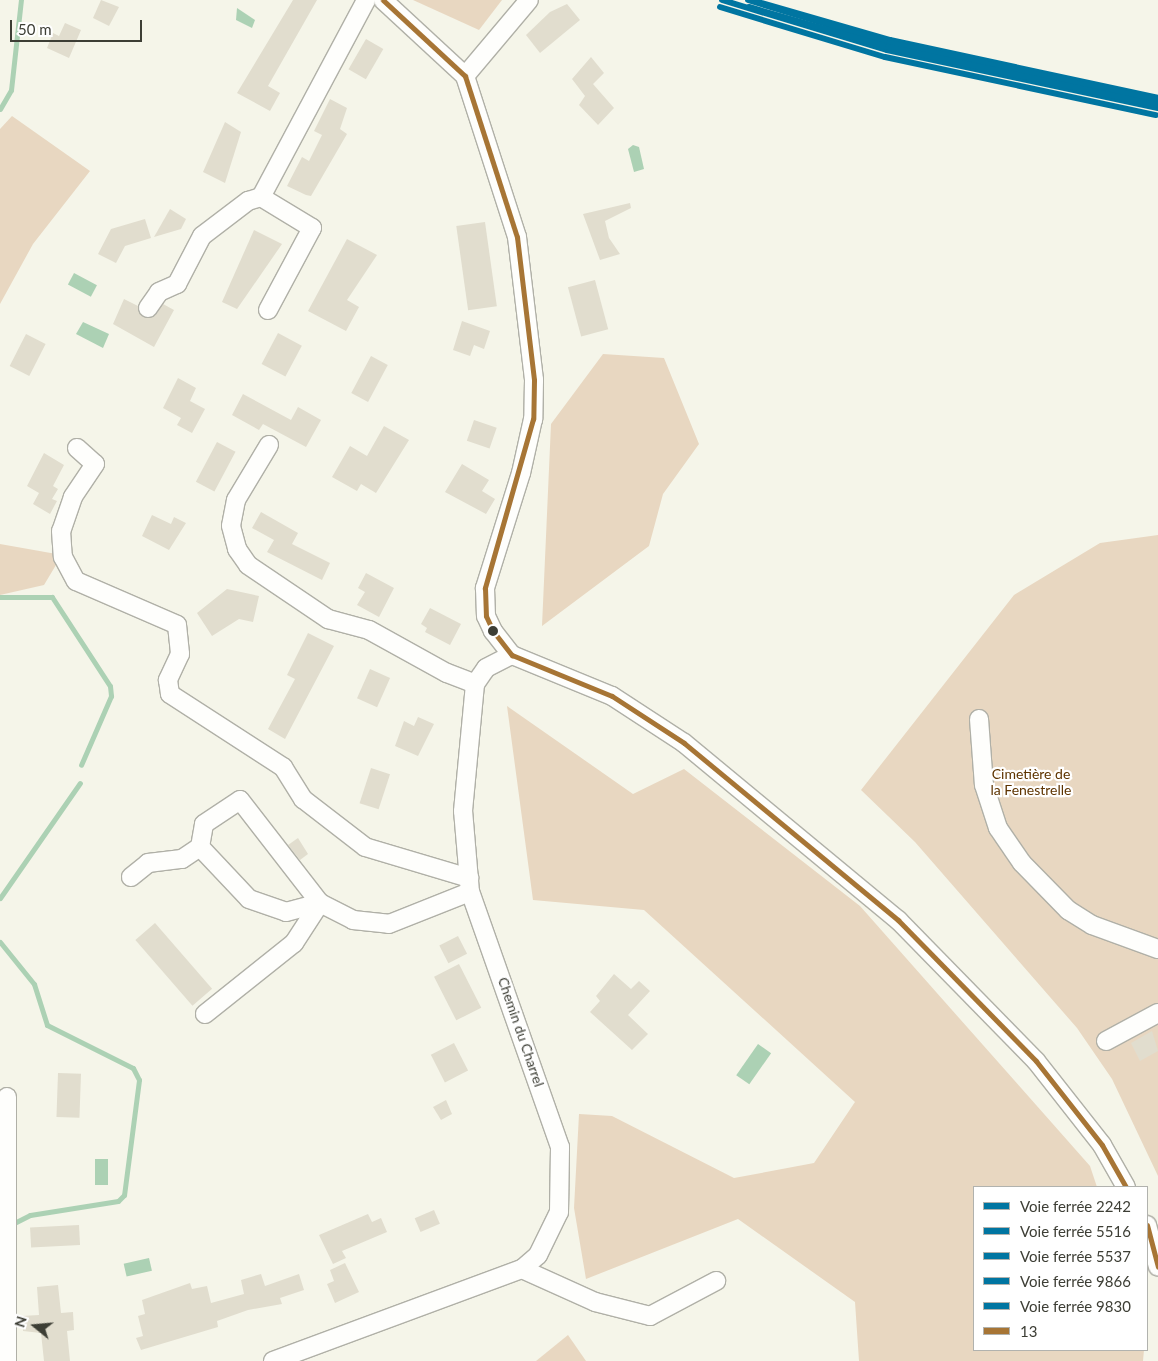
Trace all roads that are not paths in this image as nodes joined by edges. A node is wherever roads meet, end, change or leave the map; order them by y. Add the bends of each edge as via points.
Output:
1 (366, 0) edge
2 (383, 0) edge
3 (528, 0) edge
4 (465, 76) junction
5 (261, 197) junction
6 (148, 308) dead end
7 (268, 310) dead end
8 (269, 445) dead end
9 (77, 448) dead end
10 (512, 655) junction
11 (475, 684) junction
12 (979, 718) dead end
13 (200, 847) junction
14 (130, 876) dead end
15 (469, 885) junction
16 (320, 903) junction
17 (1158, 949) edge
18 (1158, 1013) edge
19 (205, 1014) dead end
20 (1106, 1040) dead end
21 (7, 1097) dead end
22 (3, 1186) edge
23 (1125, 1186) edge
24 (1153, 1235) edge
25 (1158, 1267) edge
26 (522, 1269) junction
27 (716, 1281) dead end
28 (7, 1361) edge
29 (273, 1361) edge

1 - 5 street
2 - 4 street
3 - 4 street
4 - 10 street via 518,237 534,380 533,419 522,473 485,588 486,616
5 - 6 street via 248,201 202,236 177,284 159,292
5 - 7 street via 312,228
8 - 11 street via 236,500 231,526 237,549 248,565 328,619 369,630 447,674
9 - 15 street via 95,464 73,497 61,531 63,557 76,581 177,625 180,654 168,680 170,694 283,767 303,800 365,846
10 - 11 street via 486,668
10 - 23 street via 612,696 684,743 898,920 1042,1068 1102,1144
11 - 15 street, Chemin du Charrel via 462,812
12 - 17 street via 984,785 998,828 1016,855 1068,910 1092,925
13 - 14 street via 182,859 148,863
13 - 16 street via 249,899 286,912
13 - 16 street via 204,824 240,800
15 - 16 street via 389,924 372,925
15 - 26 street, Chemin du Charrel via 560,1147 559,1212 538,1255
16 - 19 street via 294,943
18 - 20 street
21 - 22 street
22 - 28 street
24 - 25 street
26 - 27 street via 595,1302 650,1316
26 - 29 street, Chemin du Charrel

